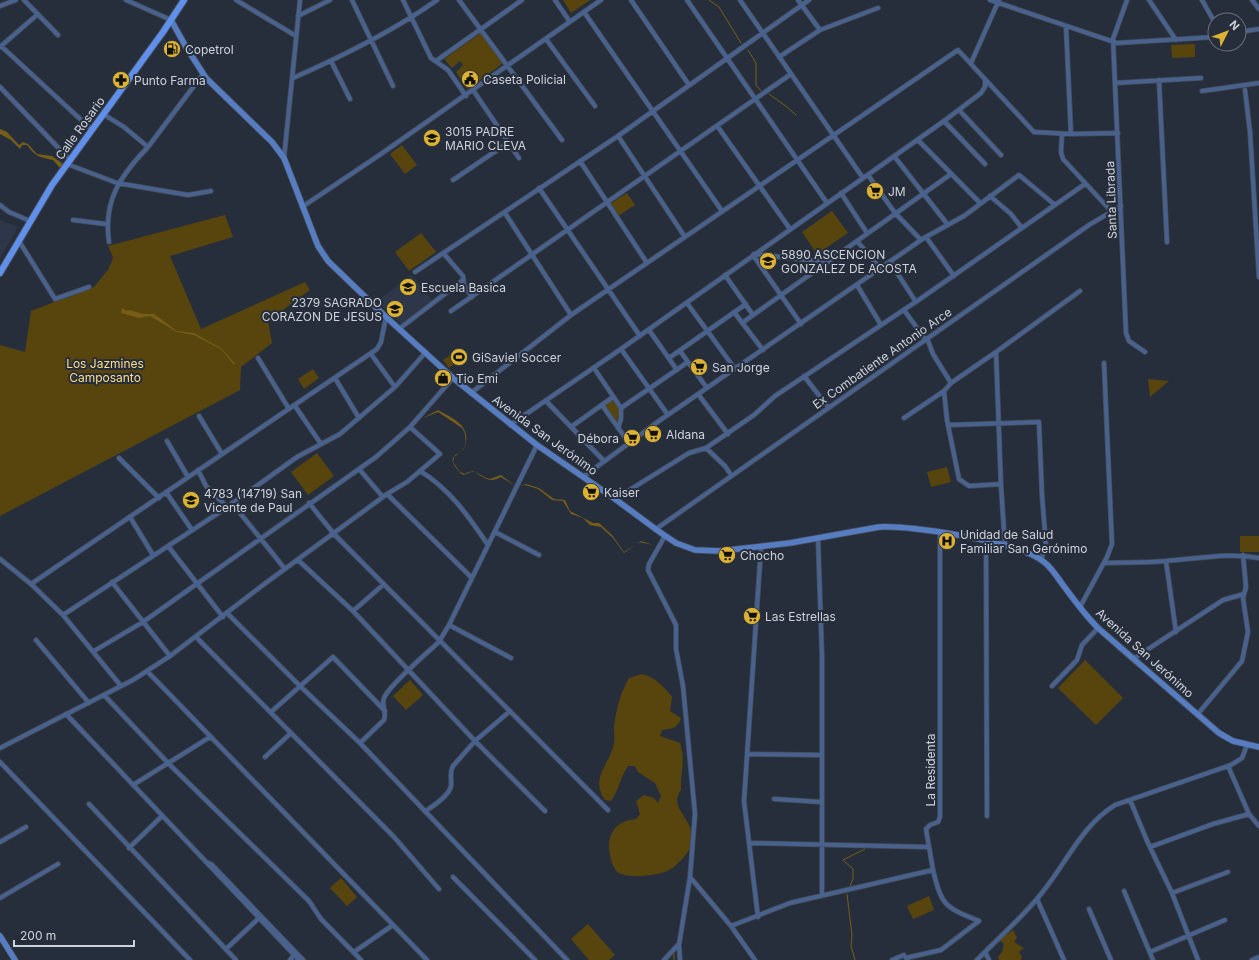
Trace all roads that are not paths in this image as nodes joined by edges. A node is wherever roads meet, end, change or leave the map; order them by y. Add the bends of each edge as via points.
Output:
1 (16, 0) edge
2 (24, 0) edge
3 (126, 0) edge
4 (184, 0) edge
5 (236, 0) edge
6 (300, 0) edge
7 (330, 0) edge
8 (352, 0) edge
9 (403, 0) edge
10 (437, 0) edge
11 (459, 0) edge
12 (522, 0) edge
13 (555, 0) edge
14 (601, 0) edge
15 (631, 0) edge
16 (687, 0) edge
17 (740, 0) edge
18 (798, 0) edge
19 (810, 0) edge
20 (990, 0) edge
21 (1126, 0) edge
22 (1149, 0) edge
23 (1202, 0) edge
24 (1252, 0) edge
25 (999, 2) edge
26 (802, 5) junction
27 (0, 6) edge
28 (878, 8) dead end
29 (1259, 10) edge
30 (584, 12) junction
31 (1209, 12) edge
32 (38, 14) junction
33 (298, 16) junction
34 (411, 18) junction
35 (171, 20) junction
36 (570, 22) junction
37 (1066, 26) junction
38 (481, 29) junction
39 (1259, 29) edge
40 (820, 30) junction
41 (1247, 31) edge
42 (763, 34) junction
43 (58, 35) dead end
44 (296, 36) junction
45 (1207, 37) edge
46 (546, 38) junction
47 (1113, 40) junction
48 (1176, 40) junction
49 (371, 41) junction
50 (0, 47) edge
51 (779, 57) junction
52 (727, 59) junction
53 (330, 61) junction
54 (436, 61) junction
55 (971, 63) junction
56 (508, 66) junction
57 (203, 74) junction
58 (791, 74) junction
59 (293, 78) junction
60 (1201, 78) dead end
61 (985, 80) junction
62 (1159, 80) junction
63 (1115, 83) junction
64 (1259, 83) edge
65 (689, 85) junction
66 (393, 86) dead end
67 (0, 87) edge
68 (473, 90) junction
69 (1245, 90) dead end
70 (1202, 91) dead end
71 (466, 96) junction
72 (350, 99) dead end
73 (755, 101) junction
74 (595, 106) dead end
75 (653, 110) junction
76 (959, 110) junction
77 (103, 114) junction
78 (944, 121) junction
79 (718, 127) junction
80 (92, 130) junction
81 (1118, 133) junction
82 (833, 134) junction
83 (1062, 134) junction
84 (1071, 134) junction
85 (618, 136) junction
86 (562, 140) dead end
87 (918, 140) junction
88 (509, 142) junction
89 (148, 147) junction
90 (682, 151) junction
91 (1001, 155) dead end
92 (894, 156) junction
93 (284, 158) junction
94 (519, 158) dead end
95 (797, 160) junction
96 (580, 161) junction
97 (68, 162) junction
98 (985, 164) dead end
99 (951, 174) junction
100 (868, 175) junction
101 (644, 177) junction
102 (863, 178) junction
103 (453, 180) dead end
104 (118, 183) junction
105 (1085, 184) junction
106 (760, 186) junction
107 (540, 188) junction
108 (211, 191) dead end
109 (841, 193) junction
110 (922, 194) junction
111 (990, 196) junction
112 (607, 202) junction
113 (827, 203) junction
114 (980, 203) junction
115 (0, 205) edge
116 (1055, 205) junction
117 (1121, 206) junction
118 (301, 207) junction
119 (722, 210) junction
120 (1111, 211) junction
121 (505, 213) junction
122 (895, 213) junction
123 (74, 220) dead end
124 (30, 221) junction
125 (106, 224) junction
126 (948, 225) junction
127 (1022, 228) junction
128 (790, 230) junction
129 (569, 231) junction
130 (867, 233) junction
131 (684, 237) junction
132 (926, 237) junction
133 (19, 240) junction
134 (921, 240) junction
135 (857, 241) junction
136 (109, 242) dead end
137 (1167, 242) dead end
138 (444, 254) junction
139 (754, 255) junction
140 (531, 256) junction
141 (647, 262) junction
142 (827, 262) junction
143 (890, 262) junction
144 (880, 268) junction
145 (415, 272) dead end
146 (0, 273) edge
147 (725, 275) junction
148 (954, 276) junction
149 (1259, 277) edge
150 (463, 280) junction
151 (857, 285) junction
152 (89, 286) dead end
153 (609, 290) junction
154 (1080, 291) dead end
155 (781, 295) junction
156 (472, 297) junction
157 (916, 302) junction
158 (687, 303) junction
159 (746, 304) junction
160 (904, 310) junction
161 (451, 311) dead end
162 (734, 312) junction
163 (571, 315) junction
164 (753, 315) junction
165 (386, 317) junction
166 (742, 323) junction
167 (801, 324) junction
168 (880, 326) junction
169 (399, 329) junction
170 (648, 330) junction
171 (707, 331) junction
172 (640, 336) junction
173 (926, 339) junction
174 (621, 349) junction
175 (763, 350) junction
176 (680, 351) junction
177 (426, 352) junction
178 (996, 352) junction
179 (1145, 352) dead end
180 (371, 354) junction
181 (258, 358) dead end
182 (669, 358) junction
183 (688, 362) junction
184 (1104, 363) dead end
185 (594, 368) junction
186 (735, 369) junction
187 (677, 370) junction
188 (804, 376) junction
189 (335, 378) junction
190 (453, 378) junction
191 (951, 382) junction
192 (395, 387) junction
193 (707, 388) junction
194 (649, 389) junction
195 (944, 391) junction
196 (471, 393) junction
197 (698, 394) junction
198 (613, 397) junction
199 (546, 401) junction
200 (602, 404) junction
201 (295, 406) junction
202 (828, 407) junction
203 (621, 408) junction
204 (289, 409) junction
205 (668, 415) junction
206 (199, 416) dead end
207 (359, 418) junction
208 (904, 418) dead end
209 (510, 425) junction
210 (948, 425) junction
211 (999, 425) junction
212 (410, 427) junction
213 (571, 427) junction
214 (618, 428) junction
215 (728, 434) junction
216 (168, 441) dead end
217 (629, 443) junction
218 (321, 444) junction
219 (537, 445) junction
220 (706, 448) junction
221 (222, 454) junction
222 (119, 458) dead end
223 (604, 461) junction
224 (358, 469) junction
225 (198, 470) junction
226 (420, 471) junction
227 (731, 475) junction
228 (188, 477) junction
229 (584, 477) junction
230 (1000, 484) junction
231 (166, 492) junction
232 (387, 494) junction
233 (383, 497) junction
234 (159, 498) junction
235 (616, 499) junction
236 (232, 503) junction
237 (309, 503) junction
238 (228, 507) junction
239 (130, 517) junction
240 (656, 529) junction
241 (192, 530) junction
242 (495, 532) junction
243 (940, 532) junction
244 (334, 534) junction
245 (665, 536) junction
246 (259, 538) junction
247 (818, 538) junction
248 (986, 541) junction
249 (488, 545) junction
250 (168, 546) junction
251 (1005, 546) junction
252 (761, 547) junction
253 (153, 555) junction
254 (539, 555) dead end
255 (1243, 555) junction
256 (1259, 558) edge
257 (0, 559) edge
258 (298, 560) junction
259 (1041, 560) junction
260 (1166, 561) junction
261 (1104, 563) junction
262 (285, 569) junction
263 (472, 578) junction
264 (112, 582) junction
265 (31, 584) junction
266 (196, 584) junction
267 (384, 584) junction
268 (1244, 594) junction
269 (1080, 608) junction
270 (353, 611) junction
271 (227, 613) junction
272 (63, 615) junction
273 (223, 617) junction
274 (143, 622) junction
275 (449, 626) junction
276 (1098, 628) junction
277 (1176, 632) junction
278 (197, 638) junction
279 (36, 640) dead end
280 (440, 640) junction
281 (94, 651) junction
282 (170, 656) junction
283 (511, 658) dead end
284 (1133, 659) junction
285 (408, 670) junction
286 (147, 671) junction
287 (299, 685) junction
288 (121, 686) junction
289 (1052, 686) dead end
290 (104, 695) junction
291 (89, 703) junction
292 (385, 711) junction
293 (510, 711) junction
294 (271, 712) junction
295 (66, 714) junction
296 (1198, 715) junction
297 (291, 733) junction
298 (210, 738) junction
299 (476, 741) junction
300 (360, 743) junction
301 (1247, 745) junction
302 (1259, 747) edge
303 (0, 748) edge
304 (749, 754) junction
305 (822, 755) junction
306 (266, 757) dead end
307 (0, 762) edge
308 (168, 763) junction
309 (1228, 766) junction
310 (133, 785) junction
311 (774, 799) dead end
312 (1130, 800) junction
313 (821, 802) junction
314 (89, 804) dead end
315 (608, 810) dead end
316 (426, 811) junction
317 (545, 811) dead end
318 (1249, 814) junction
319 (162, 816) junction
320 (987, 816) dead end
321 (1259, 826) edge
322 (26, 827) dead end
323 (0, 842) edge
324 (748, 843) junction
325 (822, 845) junction
326 (928, 847) junction
327 (1150, 847) junction
328 (129, 848) junction
329 (205, 862) junction
330 (58, 864) dead end
331 (933, 870) junction
332 (1228, 872) dead end
333 (452, 877) dead end
334 (690, 877) junction
335 (439, 888) dead end
336 (1124, 891) dead end
337 (1172, 892) junction
338 (822, 895) junction
339 (0, 898) edge
340 (1037, 899) junction
341 (1089, 910) dead end
342 (758, 917) junction
343 (259, 918) junction
344 (1225, 920) dead end
345 (393, 925) junction
346 (731, 926) junction
347 (1189, 935) junction
348 (1, 940) edge
349 (679, 945) junction
350 (226, 949) junction
351 (354, 952) junction
352 (985, 952) junction
353 (1150, 952) junction
354 (294, 955) junction
355 (1259, 957) edge
356 (15, 960) edge
357 (190, 960) edge
358 (236, 960) edge
359 (290, 960) edge
360 (299, 960) edge
361 (303, 960) edge
362 (360, 960) edge
363 (427, 960) edge
364 (535, 960) edge
365 (567, 960) edge
366 (664, 960) edge
367 (680, 960) edge
368 (755, 960) edge
369 (892, 960) edge
370 (977, 960) edge
371 (988, 960) edge
372 (1064, 960) edge
373 (1111, 960) edge
374 (1153, 960) edge
375 (1198, 960) edge
376 (1252, 960) edge

1 - 27 street
2 - 32 street
3 - 35 street
4 - 35 main road, Calle Rosario
5 - 44 street
6 - 33 street
7 - 33 street
8 - 49 street
9 - 34 street
10 - 34 street
11 - 38 street
12 - 38 street
13 - 36 street
14 - 30 street
15 - 65 street
16 - 52 street
17 - 42 street
18 - 26 street
19 - 26 street
20 - 25 street
21 - 47 street
22 - 48 street
23 - 31 street
24 - 29 street
25 - 37 street
25 - 55 street
26 - 40 street
26 - 42 street
28 - 40 street
30 - 36 street
30 - 75 street
32 - 43 street
32 - 50 street
33 - 44 street
34 - 49 street
34 - 54 street via 430,55
35 - 57 street, Avenida San Jerónimo
35 - 77 main road, Calle Rosario
36 - 46 street
37 - 47 street
37 - 84 street
38 - 54 street
38 - 56 street
39 - 41 street
40 - 51 street
42 - 51 street
42 - 52 street
44 - 59 street
45 - 48 street
46 - 56 street
46 - 74 street
47 - 48 street
47 - 63 street, Santa Librada
49 - 53 street
49 - 66 street
50 - 80 street
51 - 58 street
52 - 65 street
52 - 73 street
53 - 59 street
53 - 72 street
54 - 71 street via 448,70
55 - 61 street
55 - 82 street via 958,50
56 - 68 street
56 - 86 street
57 - 89 street
57 - 93 street, Avenida San Jerónimo via 223,97 272,142
58 - 73 street
58 - 82 street
59 - 93 street
60 - 62 street
61 - 76 street via 985,87 981,93
61 - 83 street via 1034,132
62 - 63 street
62 - 137 street
63 - 81 street, Santa Librada
64 - 70 street
65 - 75 street
67 - 97 street
68 - 71 street
68 - 88 street
69 - 149 street
71 - 118 street
73 - 79 street
73 - 95 street
75 - 85 street
75 - 90 street
76 - 78 street
76 - 91 street
77 - 80 main road, Calle Rosario
77 - 89 street
78 - 87 street
78 - 98 street
79 - 90 street
79 - 106 street
80 - 97 main road, Calle Rosario
81 - 84 street
81 - 117 street, Santa Librada
82 - 95 street
82 - 102 street
83 - 84 street
83 - 105 street via 1063,159
85 - 96 street
85 - 101 street
87 - 92 street
87 - 99 street
88 - 94 street
88 - 103 street
89 - 104 street
90 - 101 street
90 - 119 street
92 - 100 street
92 - 110 street
93 - 118 street, Avenida San Jerónimo
95 - 106 street
95 - 113 street
96 - 107 street
96 - 112 street
97 - 104 street
97 - 124 main road, Calle Rosario
99 - 110 street
99 - 114 street
100 - 102 street
100 - 122 street
101 - 112 street
101 - 131 street
102 - 109 street
104 - 108 street via 188,195
104 - 125 street
105 - 116 street
105 - 120 street
106 - 119 street
106 - 128 street
107 - 121 street
107 - 129 street
109 - 113 street
109 - 130 street
110 - 122 street
110 - 126 street
111 - 114 street
111 - 116 street via 1019,175
111 - 127 street via 1011,214
112 - 129 street
112 - 141 street
113 - 128 street
114 - 126 street
115 - 124 street
116 - 127 street
117 - 120 street, Ex Combatiente Antonio Arce
117 - 179 street, Santa Librada via 1126,333 1129,342
118 - 165 street, Avenida San Jerónimo via 318,246 328,261
119 - 131 street
120 - 173 street, Ex Combatiente Antonio Arce
121 - 138 street
121 - 140 street
122 - 130 street
122 - 134 street
123 - 125 street
124 - 133 main road, Calle Rosario
125 - 136 street
126 - 132 street
127 - 148 street
128 - 139 street
129 - 140 street
129 - 153 street
130 - 135 street
131 - 141 street
132 - 134 street
132 - 148 street
133 - 146 main road, Calle Rosario
133 - 152 street via 56,299
134 - 143 street
135 - 142 street
135 - 144 street
138 - 145 street
138 - 150 street via 462,274
139 - 142 street
139 - 147 street
139 - 155 street
140 - 156 street
140 - 163 street
141 - 153 street
142 - 155 street
143 - 144 street
143 - 157 street
144 - 151 street
147 - 158 street
147 - 159 street
148 - 157 street
150 - 156 street
150 - 169 street
151 - 167 street
151 - 168 street
153 - 163 street
153 - 172 street
154 - 178 street
155 - 164 street
155 - 167 street
156 - 161 street
157 - 160 street
158 - 170 street
158 - 171 street
159 - 162 street
159 - 164 street
160 - 168 street
160 - 173 street
162 - 166 street
162 - 171 street
163 - 196 street
164 - 166 street
165 - 169 street, Avenida San Jerónimo
165 - 180 street via 380,346
166 - 175 street
167 - 175 street
168 - 188 street
169 - 177 street, Avenida San Jerónimo
170 - 172 street
170 - 182 street
171 - 176 street
171 - 186 street
172 - 174 street
173 - 191 street
173 - 202 street, Ex Combatiente Antonio Arce
174 - 185 street
174 - 194 street
175 - 186 street
176 - 182 street
176 - 183 street
177 - 190 street, Avenida San Jerónimo
177 - 192 street
178 - 191 street
178 - 211 street
180 - 189 street
180 - 192 street
181 - 204 street
182 - 187 street
183 - 187 street
183 - 193 street
184 - 261 street via 1112,544
185 - 198 street
185 - 199 street
186 - 193 street
187 - 194 street
188 - 202 street
188 - 215 street
189 - 201 street
189 - 207 street
190 - 196 street, Avenida San Jerónimo
190 - 212 street
191 - 195 street
192 - 207 street
193 - 197 street
194 - 203 street
194 - 205 street
195 - 208 street
195 - 210 street
196 - 209 street, Avenida San Jerónimo
197 - 205 street
197 - 215 street
198 - 200 street
198 - 203 street
199 - 209 street
199 - 213 street
200 - 213 street
200 - 214 street
201 - 204 street
201 - 218 street
202 - 227 street, Ex Combatiente Antonio Arce
203 - 214 street
204 - 221 street
205 - 217 street
206 - 221 street
207 - 218 street via 334,438
209 - 219 street, Avenida San Jerónimo
210 - 211 street
210 - 230 street via 957,476 962,483 969,486
211 - 230 street
211 - 259 street via 1039,422 1046,546
212 - 224 street
212 - 226 street via 440,454
213 - 223 street
214 - 217 street
215 - 220 street
216 - 228 street
217 - 223 street
218 - 236 street via 297,457
219 - 229 street, Avenida San Jerónimo
219 - 242 street
220 - 227 street
220 - 235 street via 689,454
221 - 225 street
222 - 234 street
223 - 229 street
224 - 233 street
224 - 237 street
225 - 228 street
225 - 238 street via 206,486
226 - 232 street
226 - 249 street via 459,504
227 - 240 street, Ex Combatiente Antonio Arce
228 - 231 street
229 - 235 street, Avenida San Jerónimo
230 - 251 street
231 - 234 street
231 - 241 street
232 - 233 street
232 - 263 street
233 - 244 street
234 - 239 street
235 - 240 street, Avenida San Jerónimo
236 - 238 street
236 - 246 street
237 - 244 street
237 - 246 street
238 - 241 street
239 - 253 street
239 - 265 street
240 - 245 street, Avenida San Jerónimo
241 - 250 street
242 - 249 street
242 - 254 street
243 - 247 street, Avenida San Jerónimo via 886,526
243 - 248 street, Avenida San Jerónimo
243 - 326 street, La Residenta via 940,816 938,822 926,830
244 - 258 street
244 - 267 street
245 - 252 street, Avenida San Jerónimo via 686,547 701,551
245 - 334 street via 648,570 676,625 676,649 685,703 695,814
246 - 262 street
246 - 266 street
247 - 252 street, Avenida San Jerónimo
247 - 305 street
248 - 251 street, Avenida San Jerónimo
248 - 320 street
249 - 263 street
250 - 253 street
250 - 266 street
251 - 259 street, Avenida San Jerónimo
252 - 304 street
253 - 264 street
255 - 256 street
255 - 260 street
255 - 268 street via 1246,586
257 - 265 street
258 - 262 street
258 - 270 street
259 - 269 street, Avenida San Jerónimo via 1050,567
260 - 261 street
260 - 277 street
261 - 269 street
262 - 271 street
263 - 275 street
264 - 272 street
264 - 274 street
265 - 272 street
266 - 273 street
266 - 274 street
267 - 270 street
267 - 280 street
268 - 277 street via 1223,600
268 - 296 street via 1248,632 1242,661
269 - 276 street, Avenida San Jerónimo
270 - 285 street
271 - 273 street
271 - 287 street
272 - 281 street
273 - 278 street
274 - 281 street
274 - 282 street
275 - 280 street
275 - 283 street
276 - 284 street, Avenida San Jerónimo
276 - 289 street via 1082,645 1075,662
277 - 284 street
278 - 282 street
278 - 294 street
279 - 291 street
280 - 285 street
280 - 293 street
281 - 288 street
282 - 286 street
284 - 296 street, Avenida San Jerónimo
285 - 292 street via 384,697
285 - 299 street
286 - 288 street
286 - 298 street
287 - 292 street via 333,657
287 - 294 street
287 - 300 street
288 - 290 street
290 - 291 street
290 - 308 street
291 - 295 street
292 - 300 street via 386,716 382,723
293 - 299 street
293 - 315 street
294 - 297 street
295 - 303 street
295 - 310 street
296 - 301 street, Avenida San Jerónimo via 1226,737
297 - 306 street
297 - 335 street via 394,837
298 - 308 street
298 - 345 street
299 - 316 street via 450,771 451,787 448,793
299 - 317 street
300 - 316 street
301 - 302 street, Avenida San Jerónimo
301 - 309 street via 1242,758
304 - 305 street
304 - 324 street via 744,801
305 - 313 street
307 - 357 street
308 - 310 street
308 - 351 street via 309,901 321,919
309 - 312 street
309 - 318 street
310 - 319 street
311 - 313 street
312 - 327 street
312 - 340 street via 1108,809 1090,825
313 - 325 street
314 - 328 street
316 - 365 street
318 - 321 street
318 - 327 street
319 - 328 street
319 - 329 street
322 - 323 street
324 - 325 street
324 - 342 street
325 - 326 street
325 - 338 street
326 - 331 street, La Residenta
327 - 337 street
328 - 350 street
329 - 343 street
329 - 361 street via 211,864
330 - 339 street
331 - 338 street
331 - 369 street, La Residenta via 936,884 946,904 951,909 979,921 941,950
332 - 337 street
333 - 364 street
334 - 346 street
334 - 349 street
336 - 353 street
337 - 347 street
338 - 342 street via 790,903
340 - 352 street
340 - 372 street
341 - 373 street
342 - 346 street
343 - 350 street
343 - 354 street
344 - 347 street
345 - 351 street
345 - 363 street
346 - 368 street
347 - 353 street
347 - 375 street
348 - 356 street
349 - 366 street
349 - 367 street
350 - 358 street
351 - 362 street
352 - 370 street
352 - 371 street
353 - 374 street
354 - 359 street
354 - 360 street
355 - 376 street

